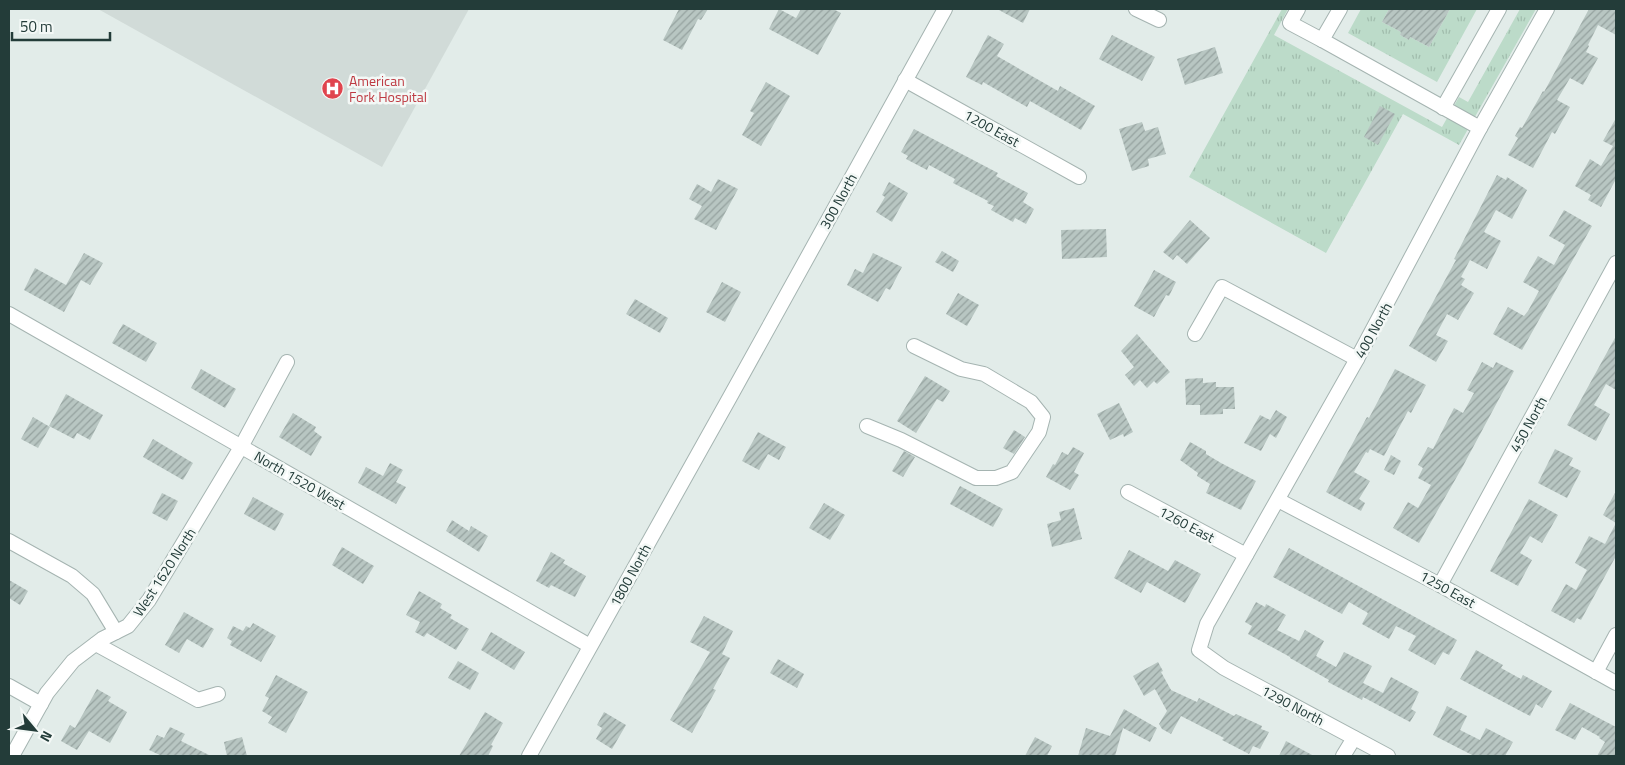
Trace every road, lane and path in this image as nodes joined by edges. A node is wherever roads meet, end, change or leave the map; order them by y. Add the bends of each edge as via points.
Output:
1 (945, 9) edge
2 (1136, 9) edge
3 (1298, 9) edge
4 (1340, 9) edge
5 (1499, 9) edge
6 (1546, 9) edge
7 (1159, 20) dead end
8 (1322, 40) junction
9 (906, 80) junction
10 (1443, 108) junction
11 (1480, 128) junction
12 (1079, 176) dead end
13 (1616, 263) edge
14 (9, 314) edge
15 (1195, 334) dead end
16 (914, 346) dead end
17 (1357, 358) junction
18 (286, 362) dead end
19 (732, 394) joint
20 (867, 426) dead end
21 (241, 447) junction
22 (1128, 492) dead end
23 (1278, 500) junction
24 (9, 541) edge
25 (1246, 555) junction
26 (1440, 584) junction
27 (116, 632) junction
28 (1616, 635) edge
29 (96, 644) junction
30 (590, 646) junction
31 (1199, 650) joint
32 (1596, 672) junction
33 (1616, 683) edge
34 (9, 686) edge
35 (218, 694) dead end
36 (41, 704) junction
37 (1354, 738) junction
38 (12, 756) edge
39 (529, 756) edge
40 (1343, 756) edge
41 (1388, 756) edge

1 - 9 street, 300 North
2 - 7 street
3 - 8 street via 1290,22
4 - 8 street
5 - 10 street
6 - 11 street, 400 North
8 - 10 street
9 - 12 street, 1200 East
9 - 19 street, 300 North
10 - 11 street
11 - 17 street, 400 North
13 - 26 street, 450 North
14 - 21 street, North 1520 West
15 - 17 street via 1222,287
16 - 20 street via 961,369 984,374 1031,402 1043,417 1039,432 1012,472 996,478 976,478
17 - 23 street, 400 North
18 - 21 street, West 1620 North
19 - 30 street, 1800 North
21 - 27 street, West 1620 North via 148,600 128,626
21 - 30 street, North 1520 West
22 - 25 street, 1260 East
23 - 25 street, 400 North
23 - 26 street, 1250 East
24 - 27 street via 72,576 93,594
25 - 31 street, 400 North via 1207,624
26 - 32 street, 1250 East
27 - 29 street, West 1620 North
28 - 32 street
29 - 35 street via 198,700
29 - 36 street, West 1620 North via 73,661
30 - 39 street, 1800 North
31 - 37 street, 1290 North via 1224,668
32 - 33 street, 1250 East
34 - 36 street
36 - 38 street, West 1620 North
37 - 40 street
37 - 41 street, 1290 North

